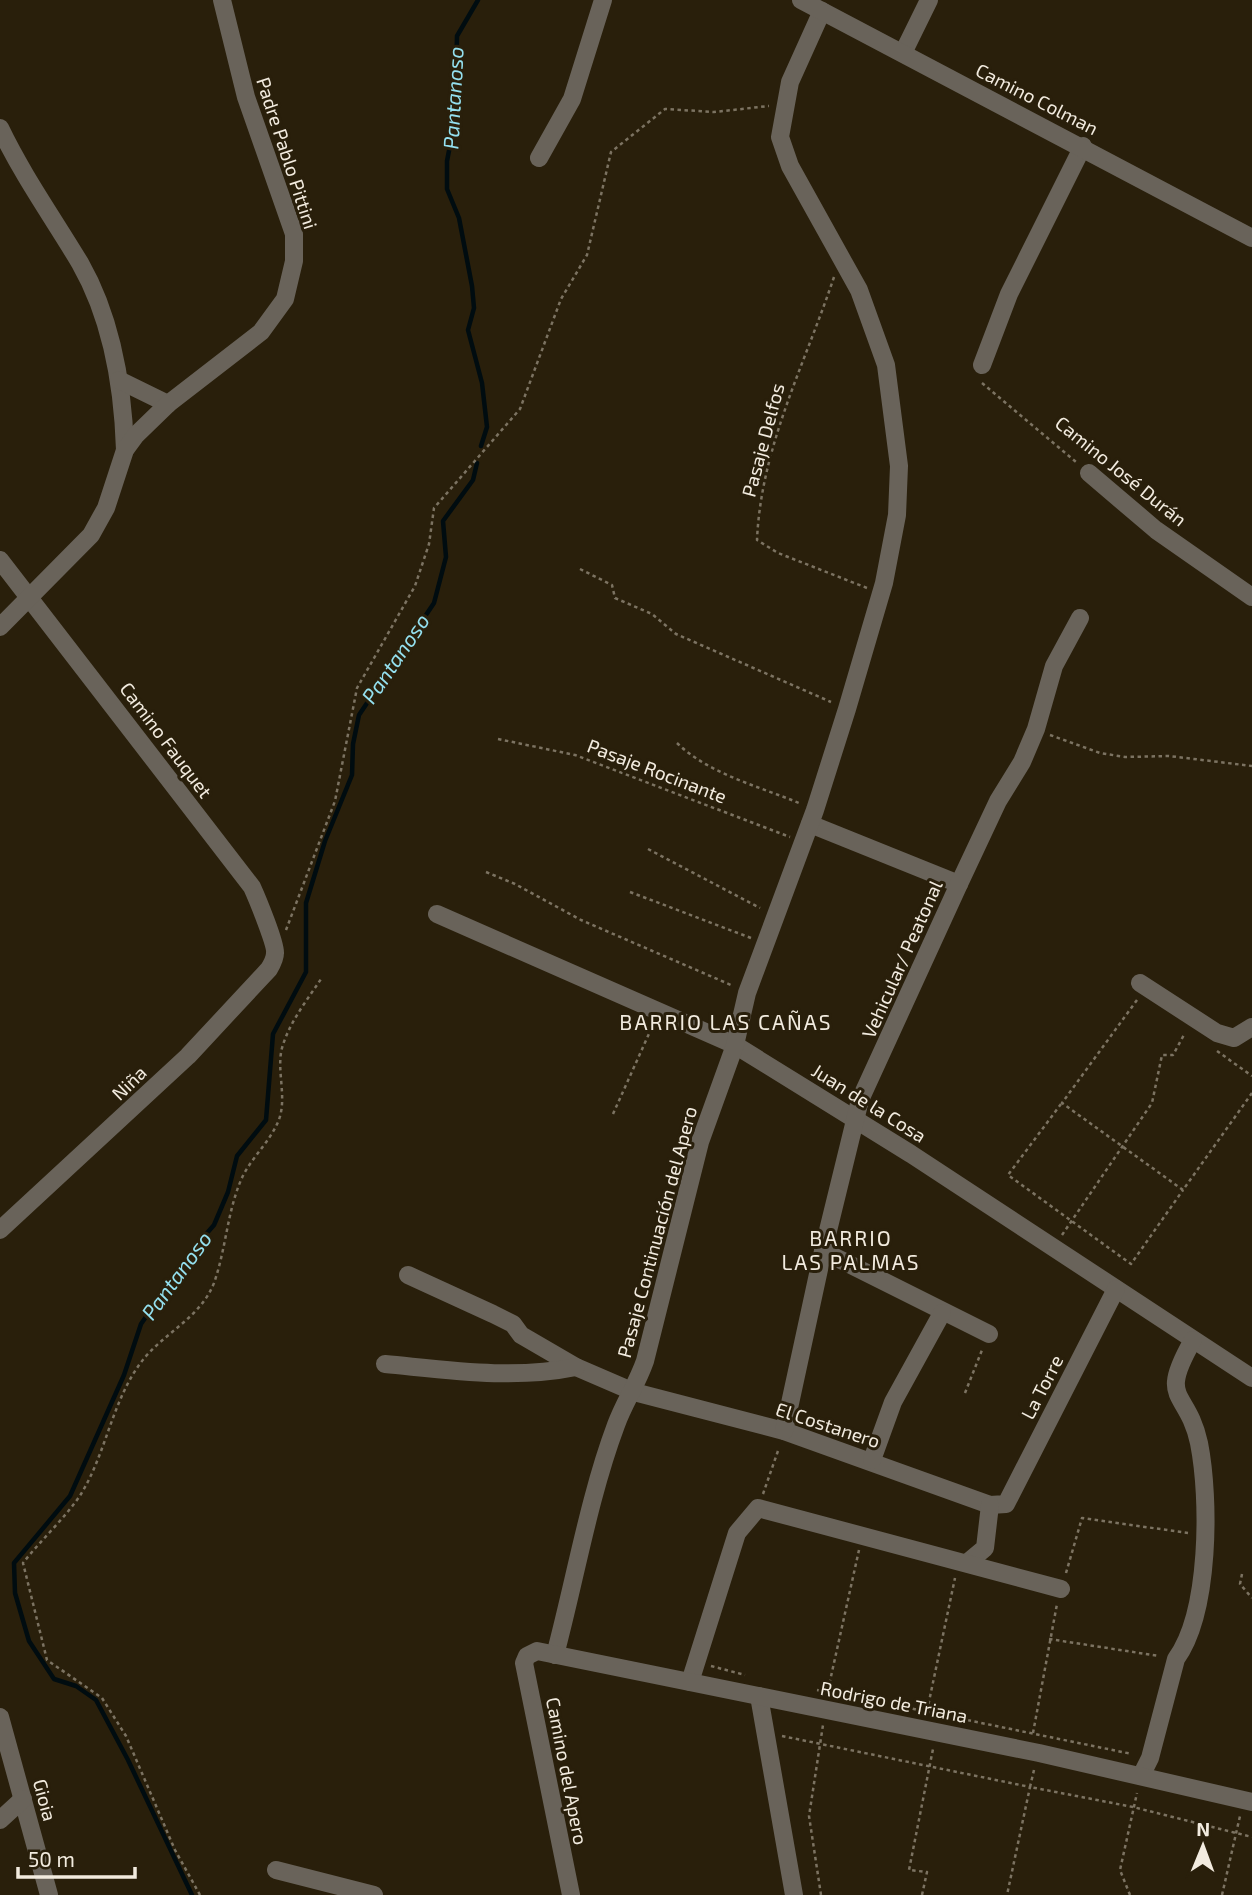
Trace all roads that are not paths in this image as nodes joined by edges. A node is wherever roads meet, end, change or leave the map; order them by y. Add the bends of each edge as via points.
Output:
1 (222, 0) edge
2 (603, 0) edge
3 (801, 0) edge
4 (929, 0) edge
5 (822, 11) junction
6 (903, 53) junction
7 (0, 128) edge
8 (1083, 146) junction
9 (539, 158) dead end
10 (1252, 238) edge
11 (982, 365) road end
12 (119, 380) junction
13 (168, 404) junction
14 (125, 450) junction
15 (1089, 473) road end
16 (0, 560) edge
17 (30, 595) junction
18 (1252, 597) edge
19 (1080, 618) dead end
20 (0, 626) edge
21 (812, 817) junction
22 (959, 884) junction
23 (437, 914) dead end
24 (275, 955) joint
25 (1140, 990) road end
26 (1252, 1027) edge
27 (735, 1045) junction
28 (855, 1120) junction
29 (0, 1230) edge
30 (823, 1251) junction
31 (408, 1275) dead end
32 (1116, 1289) junction
33 (942, 1312) junction
34 (989, 1334) road end
35 (1193, 1340) junction
36 (385, 1364) dead end
37 (576, 1367) junction
38 (1252, 1378) edge
39 (634, 1392) junction
40 (784, 1431) junction
41 (872, 1460) junction
42 (998, 1504) junction
43 (985, 1548) junction
44 (962, 1562) junction
45 (1009, 1576) junction
46 (1061, 1590) road end
47 (555, 1655) junction
48 (527, 1656) joint
49 (690, 1682) junction
50 (759, 1696) junction
51 (0, 1717) edge
52 (1141, 1776) junction
53 (23, 1799) junction
54 (1247, 1801) edge
55 (0, 1821) edge
56 (276, 1870) dead end
57 (49, 1895) edge
58 (374, 1895) edge
59 (571, 1895) edge
60 (794, 1895) edge

1 - 13 street, Padre Pablo Pittini via 246,97 294,234 294,261 285,299 261,332
2 - 9 street via 572,99
3 - 5 street, Camino Colman
4 - 6 street
5 - 6 street, Camino Colman
5 - 21 street, Pasaje Continuación del Apero via 790,82 780,137 790,166 867,308 886,365 899,466 897,515 884,583
6 - 8 street, Camino Colman
7 - 12 street via 91,286 109,334
8 - 10 street, Camino Colman
8 - 11 street via 1009,295
12 - 13 street
12 - 14 street
13 - 14 street, Padre Pablo Pittini
14 - 17 street, Padre Pablo Pittini via 106,508 91,535
15 - 18 street, Camino José Durán via 1156,530
16 - 17 street, Camino Fauquet
17 - 20 street, Padre Pablo Pittini
17 - 24 street, Camino Fauquet via 252,887 274,940
19 - 22 street, Vehicular/ Peatonal via 1054,666 1036,729
21 - 22 street
21 - 27 street, Pasaje Continuación del Apero via 747,993
22 - 28 street, Vehicular/ Peatonal
23 - 27 street, Juan de la Cosa
24 - 29 street, Niña via 269,969 188,1056
25 - 26 street via 1217,1033 1234,1038
27 - 28 street, Juan de la Cosa
27 - 39 street, Pasaje Continuación del Apero via 700,1142
28 - 30 street, Vehicular/ Peatonal
28 - 32 street, Juan de la Cosa
30 - 33 street
30 - 40 street, Vehicular/ Peatonal
31 - 37 street via 513,1324 521,1335
32 - 35 street, Juan de la Cosa
32 - 42 street, La Torre
33 - 34 street
33 - 41 street via 893,1402
35 - 38 street, Juan de la Cosa
35 - 52 street via 1178,1366 1175,1387 1198,1441 1205,1535 1197,1604
36 - 37 street via 491,1374
37 - 39 street
39 - 40 street, El Costanero
39 - 47 street, Pasaje Continuación del Apero via 606,1458
40 - 41 street, El Costanero
41 - 42 street, El Costanero
42 - 43 street
43 - 44 street
43 - 45 street
44 - 45 street
44 - 49 street via 758,1508 737,1532
45 - 46 street
47 - 48 street, Rodrigo de Triana via 537,1651
47 - 49 street, Rodrigo de Triana
48 - 59 street, Camino del Apero via 524,1663
49 - 50 street, Rodrigo de Triana
50 - 52 street, Rodrigo de Triana
50 - 60 street
51 - 53 street, Gioia
52 - 54 street, Rodrigo de Triana
53 - 55 street
53 - 57 street, Gioia
56 - 58 street

